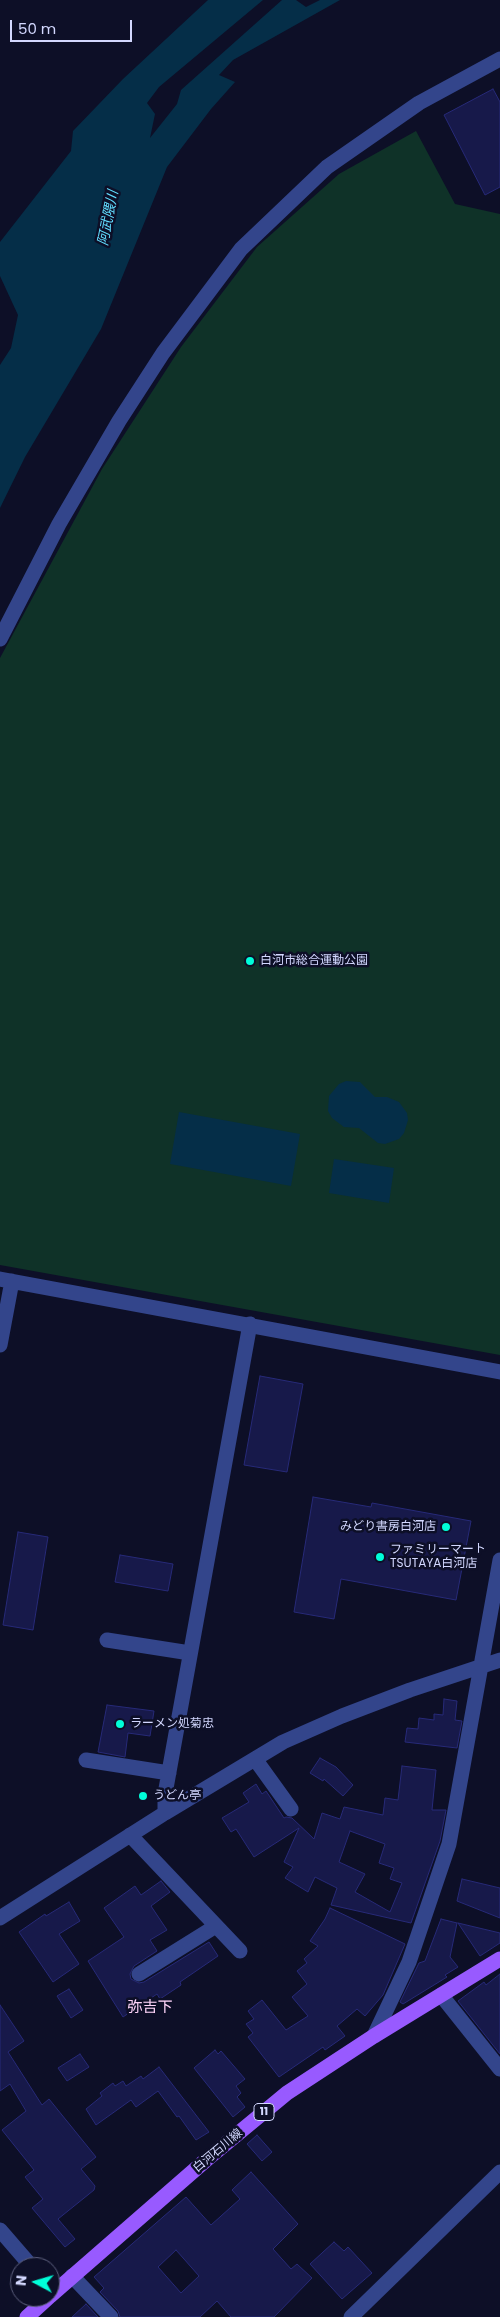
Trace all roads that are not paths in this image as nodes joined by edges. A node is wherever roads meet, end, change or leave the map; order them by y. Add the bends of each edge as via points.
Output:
1 (500, 59) edge
2 (0, 639) edge
3 (6, 1280) edge
4 (250, 1324) junction
5 (0, 1345) edge
6 (500, 1372) edge
7 (500, 1560) edge
8 (107, 1640) dead end
9 (190, 1653) junction
10 (500, 1660) edge
11 (482, 1666) junction
12 (255, 1759) junction
13 (86, 1760) dead end
14 (169, 1773) junction
15 (291, 1809) dead end
16 (165, 1813) junction
17 (130, 1835) junction
18 (0, 1918) edge
19 (216, 1926) junction
20 (240, 1951) dead end
21 (500, 1959) edge
22 (139, 1974) dead end
23 (441, 1994) junction
24 (374, 2036) junction
25 (500, 2069) edge
26 (500, 2172) edge
27 (0, 2230) edge
28 (23, 2257) edge
29 (72, 2276) junction
30 (60, 2286) edge
31 (37, 2307) edge
32 (27, 2317) edge
33 (111, 2317) edge
34 (351, 2317) edge

1 - 2 street via 419,103 327,167 240,248 162,353 119,421 59,524
3 - 4 street
3 - 5 street
4 - 6 street
4 - 9 street
7 - 11 street
8 - 9 street
9 - 14 street
10 - 11 street
11 - 12 street via 342,1716 283,1742
11 - 24 street via 449,1844 409,1962
12 - 15 street
12 - 16 street
13 - 14 street
14 - 16 street
16 - 17 street
17 - 18 street
17 - 19 street
19 - 20 street
19 - 22 street
21 - 23 main road, 白河石川線 / 11
23 - 24 main road, 白河石川線 / 11
23 - 25 street
24 - 29 main road, 白河石川線 / 11 via 287,2093
26 - 34 street
27 - 28 street
29 - 30 main road, 白河石川線 / 11
29 - 33 street
31 - 32 main road, 白河石川線 / 11

